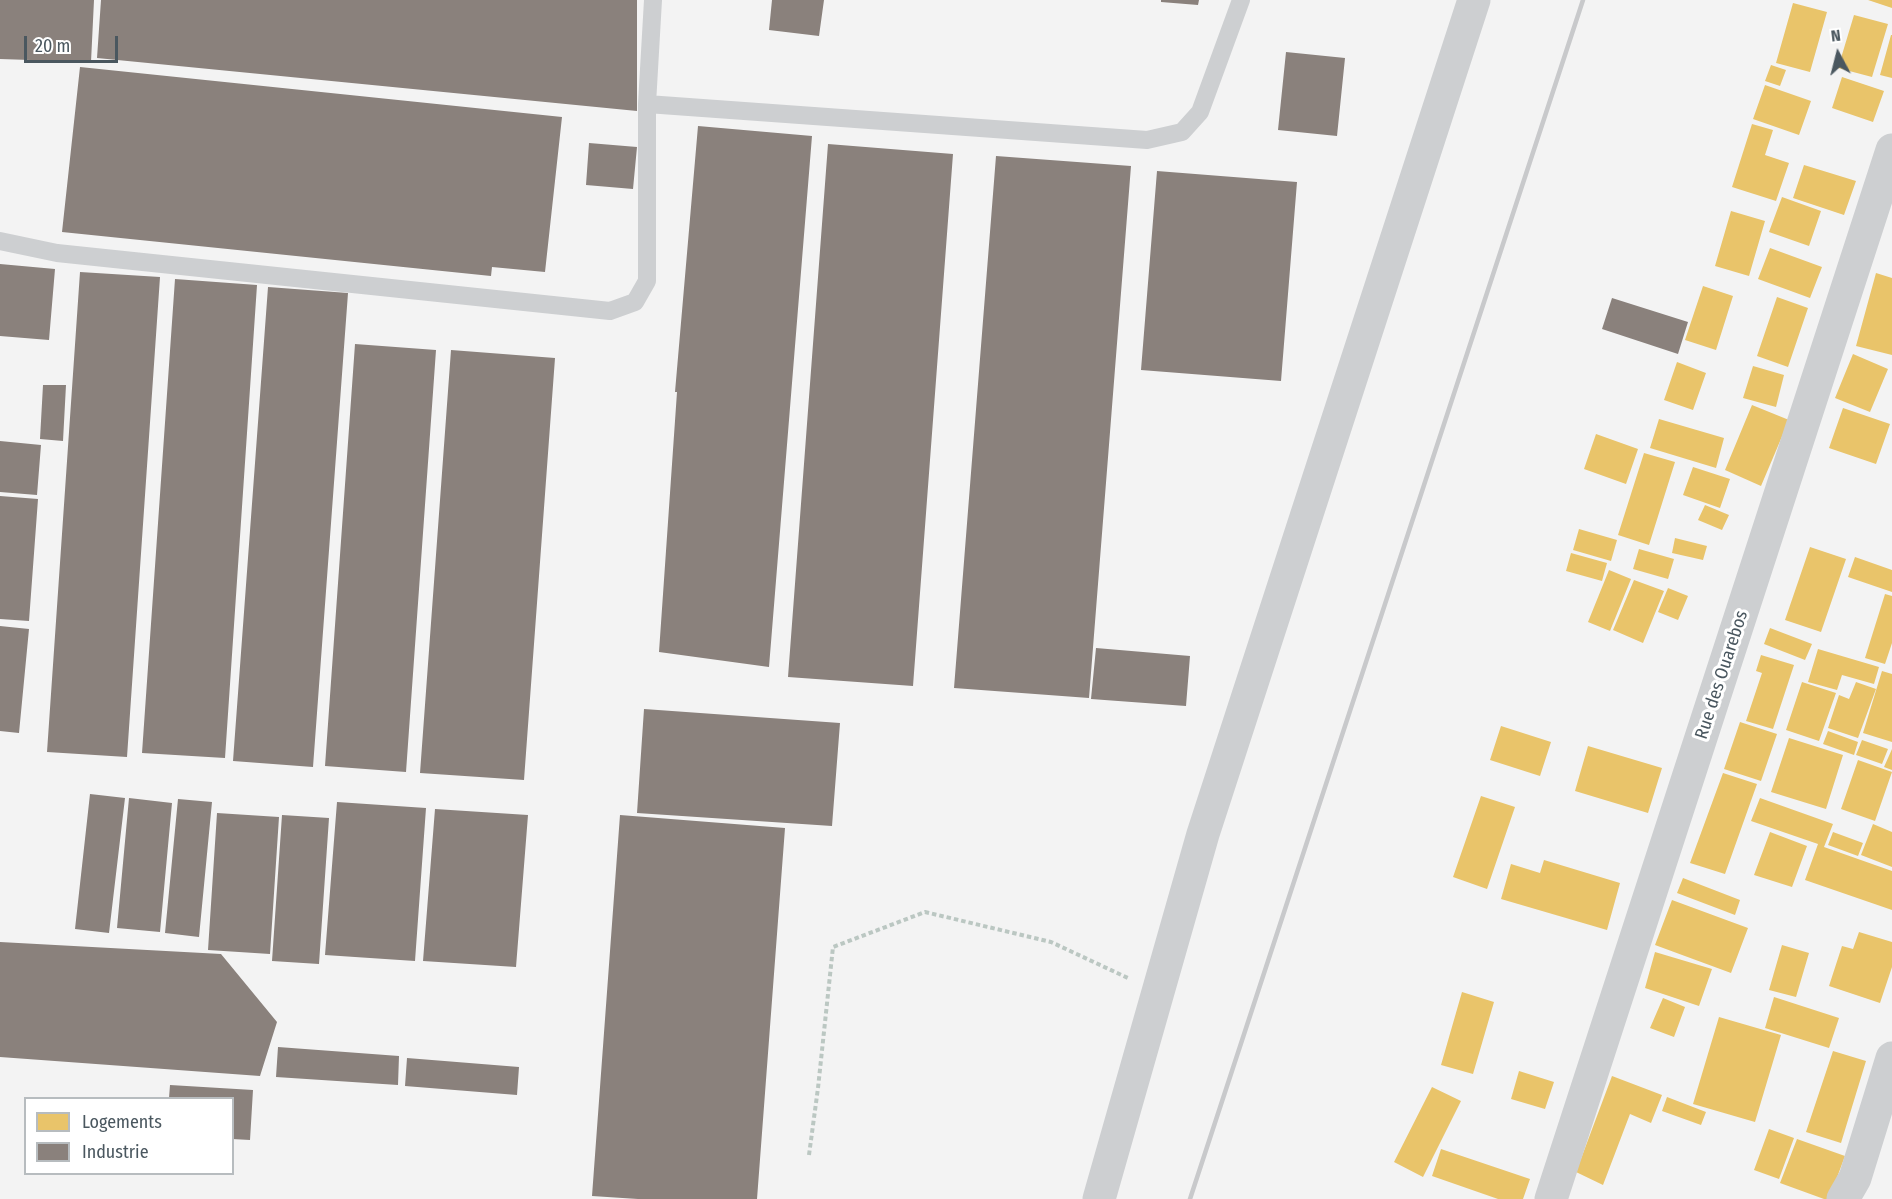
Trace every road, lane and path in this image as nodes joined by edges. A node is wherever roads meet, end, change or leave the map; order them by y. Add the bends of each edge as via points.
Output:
1 (653, 0) edge
2 (1241, 0) edge
3 (1474, 0) edge
4 (647, 104) junction
5 (1892, 150) edge
6 (0, 241) edge
7 (1158, 992) junction
8 (1892, 1058) edge
9 (809, 1155) dead end
10 (1099, 1199) edge
11 (1551, 1199) edge
12 (1843, 1199) edge

1 - 4 lane
2 - 4 lane via 1200,112 1182,132 1147,140
3 - 7 street via 1203,834
4 - 6 lane via 647,281 635,302 610,311 57,253
5 - 11 street, Rue des Ouarebos
7 - 9 path via 1051,942 925,912 833,947
7 - 10 street
8 - 12 street via 1856,1178

